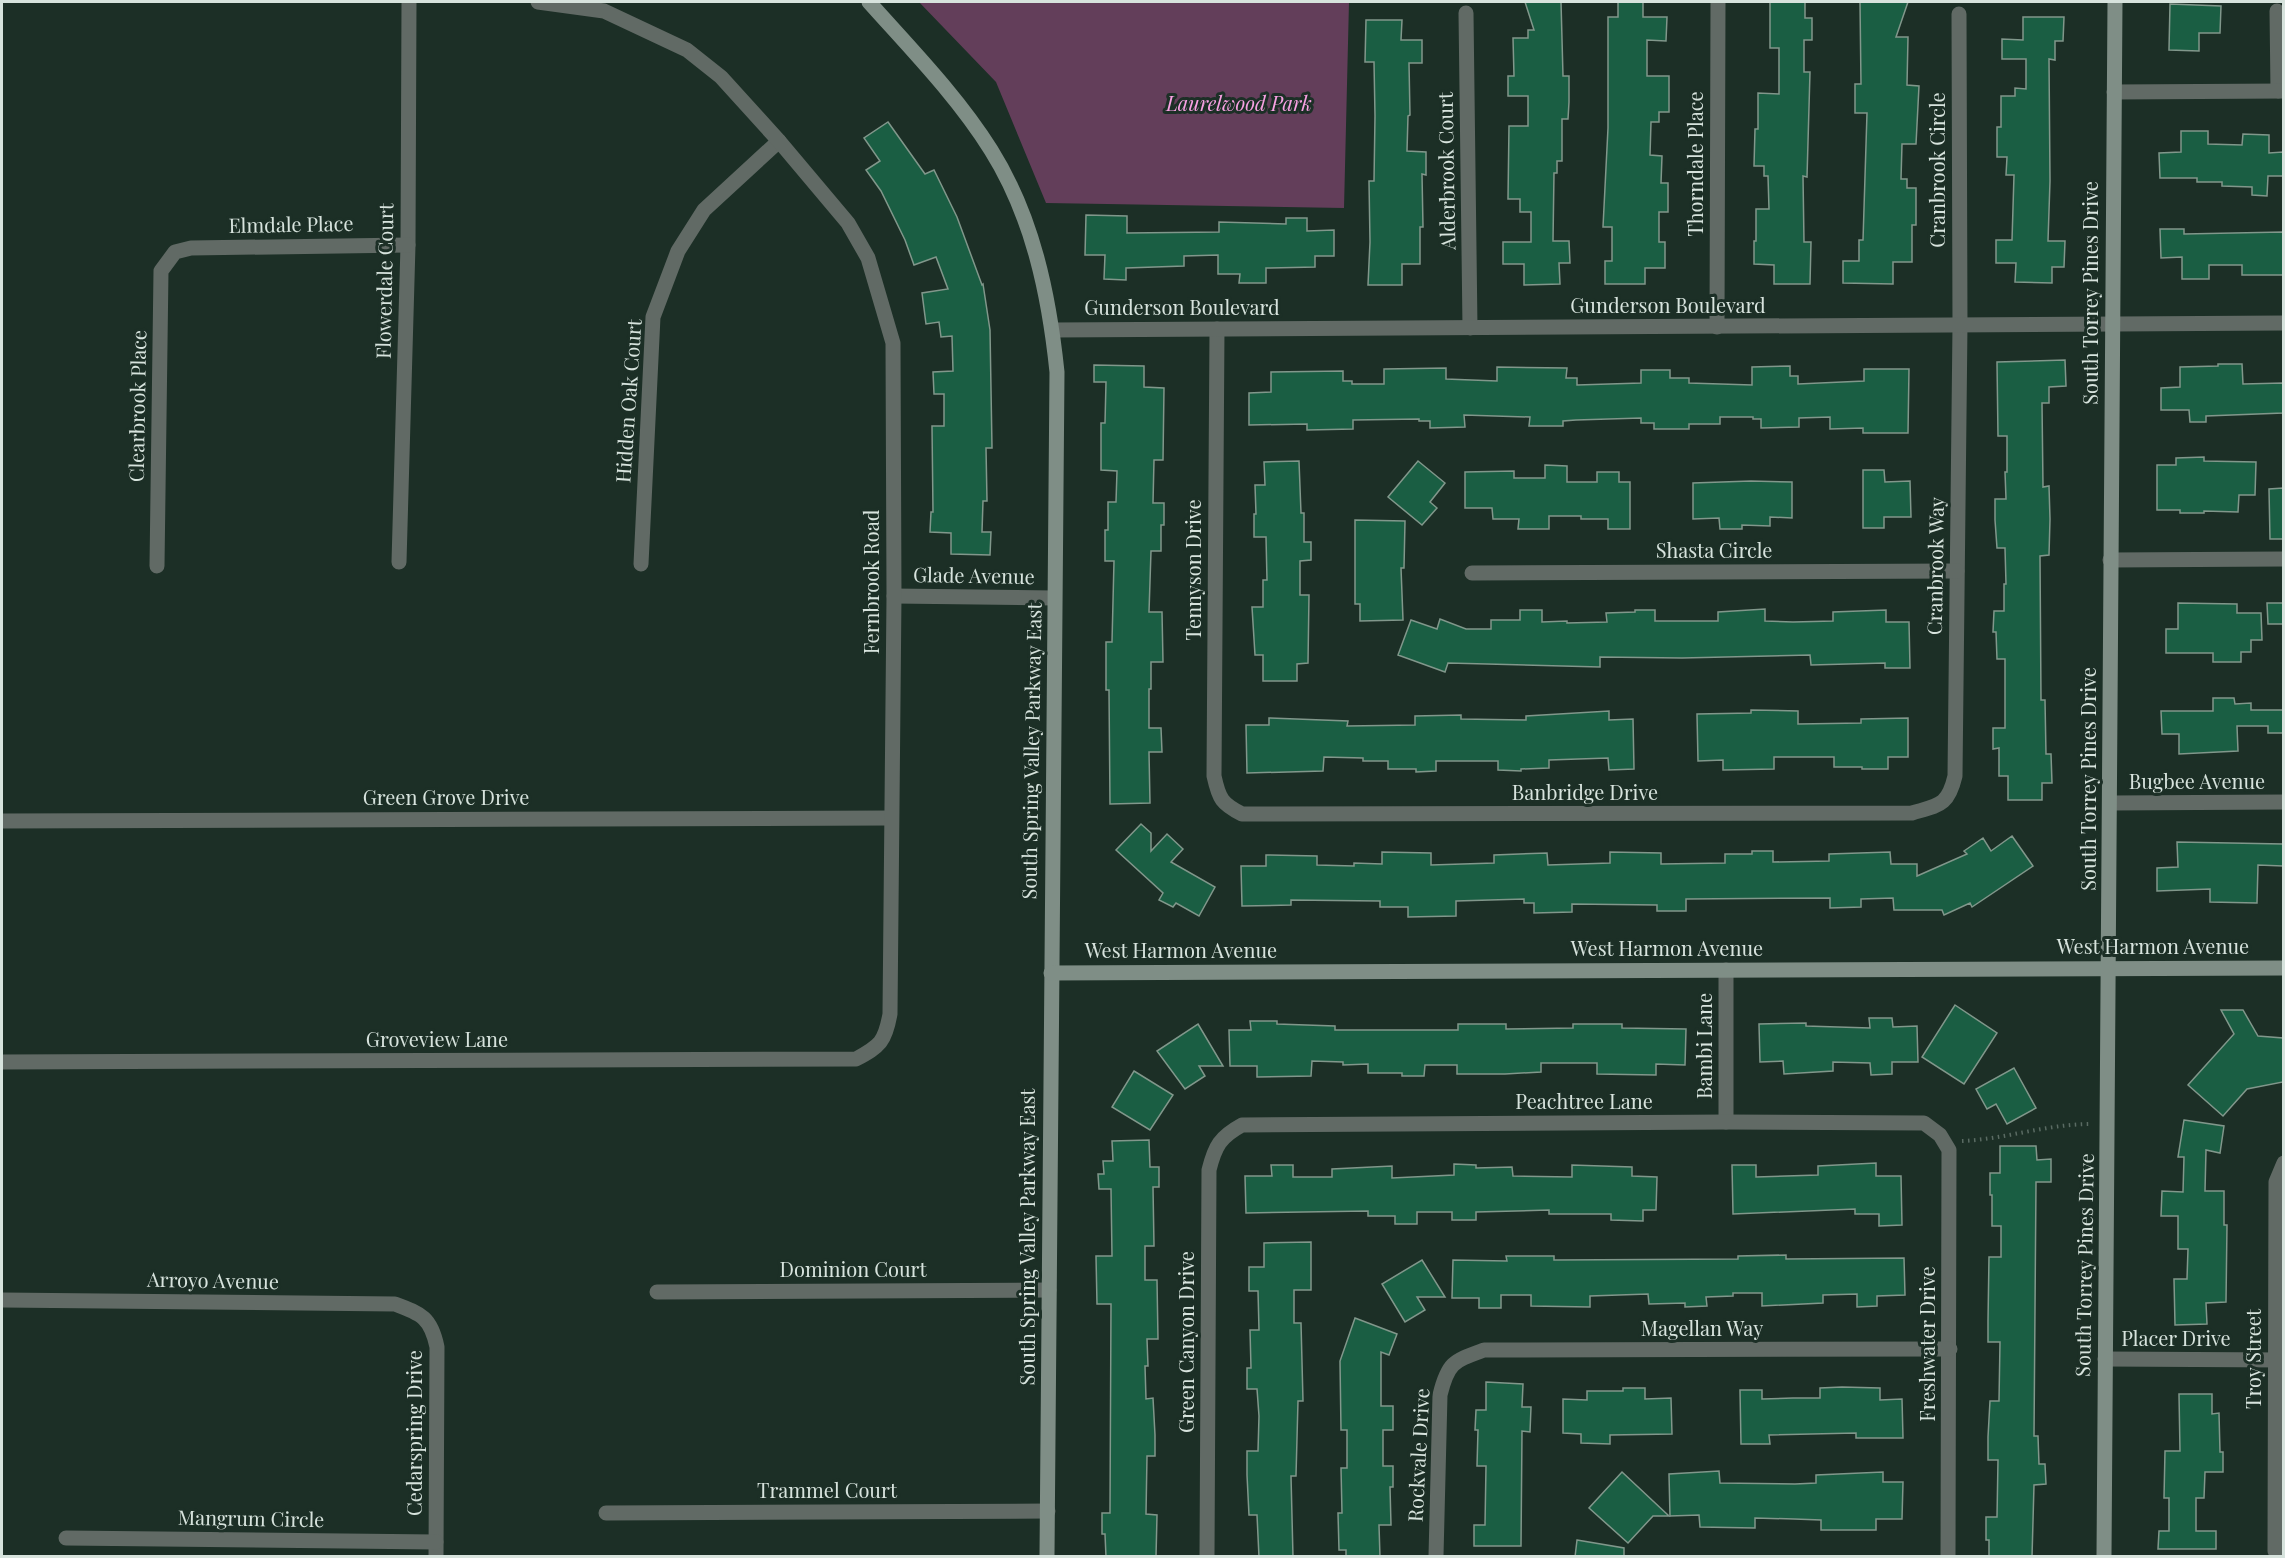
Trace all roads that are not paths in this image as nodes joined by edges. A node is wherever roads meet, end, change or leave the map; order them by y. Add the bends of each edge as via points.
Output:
1 (409, 2) edge
2 (538, 2) edge
3 (869, 2) edge
4 (1718, 2) edge
5 (2115, 2) edge
6 (2277, 10) dead end
7 (1466, 13) dead end
8 (1959, 14) dead end
9 (2281, 91) edge
10 (2114, 92) junction
11 (780, 141) junction
12 (408, 245) junction
13 (175, 252) joint
14 (2283, 323) edge
15 (2112, 324) junction
16 (1960, 325) junction
17 (1717, 327) junction
18 (1470, 328) junction
19 (1216, 329) junction
20 (1053, 330) junction
21 (2283, 559) edge
22 (2110, 560) junction
23 (399, 562) dead end
24 (641, 564) dead end
25 (157, 566) dead end
26 (1957, 571) junction
27 (1472, 573) dead end
28 (894, 596) junction
29 (1054, 598) junction
30 (2283, 802) edge
31 (2111, 803) junction
32 (1942, 804) joint
33 (1228, 807) joint
34 (891, 818) junction
35 (2, 821) edge
36 (2109, 968) junction
37 (2283, 968) edge
38 (1726, 970) junction
39 (1051, 973) junction
40 (871, 1051) joint
41 (2, 1062) edge
42 (1726, 1122) junction
43 (1227, 1134) joint
44 (1942, 1138) joint
45 (2283, 1163) edge
46 (1049, 1290) junction
47 (657, 1292) dead end
48 (2, 1300) edge
49 (421, 1314) joint
50 (1950, 1349) junction
51 (2105, 1359) junction
52 (1457, 1360) joint
53 (2279, 1360) edge
54 (1048, 1511) junction
55 (606, 1513) dead end
56 (66, 1538) dead end
57 (436, 1550) edge
58 (1047, 1557) edge
59 (1207, 1557) edge
60 (1436, 1557) edge
61 (1948, 1557) edge
62 (2104, 1557) edge
63 (2278, 1557) edge

1 - 12 street, Flowerdale Court
2 - 11 street, Fernbrook Road via 604,11 687,50 722,77
3 - 20 street, South Spring Valley Parkway East via 950,93 992,151 1020,206 1037,256
4 - 17 street, Thorndale Place
5 - 10 street, South Torrey Pines Drive
6 - 9 street
7 - 18 street, Alderbrook Court
8 - 16 street, Cranbrook Circle
9 - 10 street
10 - 15 street, South Torrey Pines Drive
11 - 24 street, Hidden Oak Court via 704,210 678,251 654,316
11 - 28 street, Fernbrook Road via 848,223 868,258 893,344
12 - 13 street, Elmdale Place via 191,248
12 - 23 street, Flowerdale Court
13 - 25 street, Clearbrook Place via 160,271
14 - 15 street, Gunderson Boulevard
15 - 16 street, Gunderson Boulevard
15 - 22 street, South Torrey Pines Drive
16 - 17 street, Gunderson Boulevard
16 - 26 street, Cranbrook Way
17 - 18 street, Gunderson Boulevard
18 - 19 street, Gunderson Boulevard
19 - 20 street, Gunderson Boulevard
19 - 33 street, Tennyson Drive via 1214,777 1218,796
20 - 29 street, South Spring Valley Parkway East
21 - 22 street
22 - 31 street, South Torrey Pines Drive
26 - 27 street, Shasta Circle
26 - 32 street, Cranbrook Way via 1955,776 1952,791
28 - 29 street, Glade Avenue
28 - 34 street, Fernbrook Road
29 - 39 street, South Spring Valley Parkway East
30 - 31 street, Bugbee Avenue
31 - 36 street, South Torrey Pines Drive
32 - 33 street, Banbridge Drive via 1912,813 1242,814
34 - 35 street, Green Grove Drive
34 - 40 street, Fernbrook Road via 890,1014 885,1037
36 - 37 street, West Harmon Avenue
36 - 38 street, West Harmon Avenue
36 - 51 street, South Torrey Pines Drive
38 - 39 street, West Harmon Avenue
38 - 42 street, Bambi Lane
39 - 46 street, South Spring Valley Parkway East
40 - 41 street, Groveview Lane via 856,1059
42 - 43 street, Peachtree Lane via 1242,1125
42 - 44 street, Peachtree Lane via 1924,1123
43 - 59 street, Green Canyon Drive via 1214,1149 1209,1170
44 - 50 street, Freshwater Drive via 1949,1150
45 - 53 street, Troy Street via 2276,1182
46 - 47 street, Dominion Court
46 - 54 street, South Spring Valley Parkway East
48 - 49 street, Arroyo Avenue via 395,1304
49 - 57 street, Cedarspring Drive via 433,1329 437,1347
50 - 52 street, Magellan Way via 1484,1350
50 - 61 street, Freshwater Drive
51 - 53 street, Placer Drive
51 - 62 street, South Torrey Pines Drive
52 - 60 street, Rockvale Drive via 1445,1375 1440,1395
53 - 63 street, Troy Street via 2275,1551
54 - 55 street, Trammel Court
54 - 58 street, South Spring Valley Parkway East
56 - 57 street, Mangrum Circle

